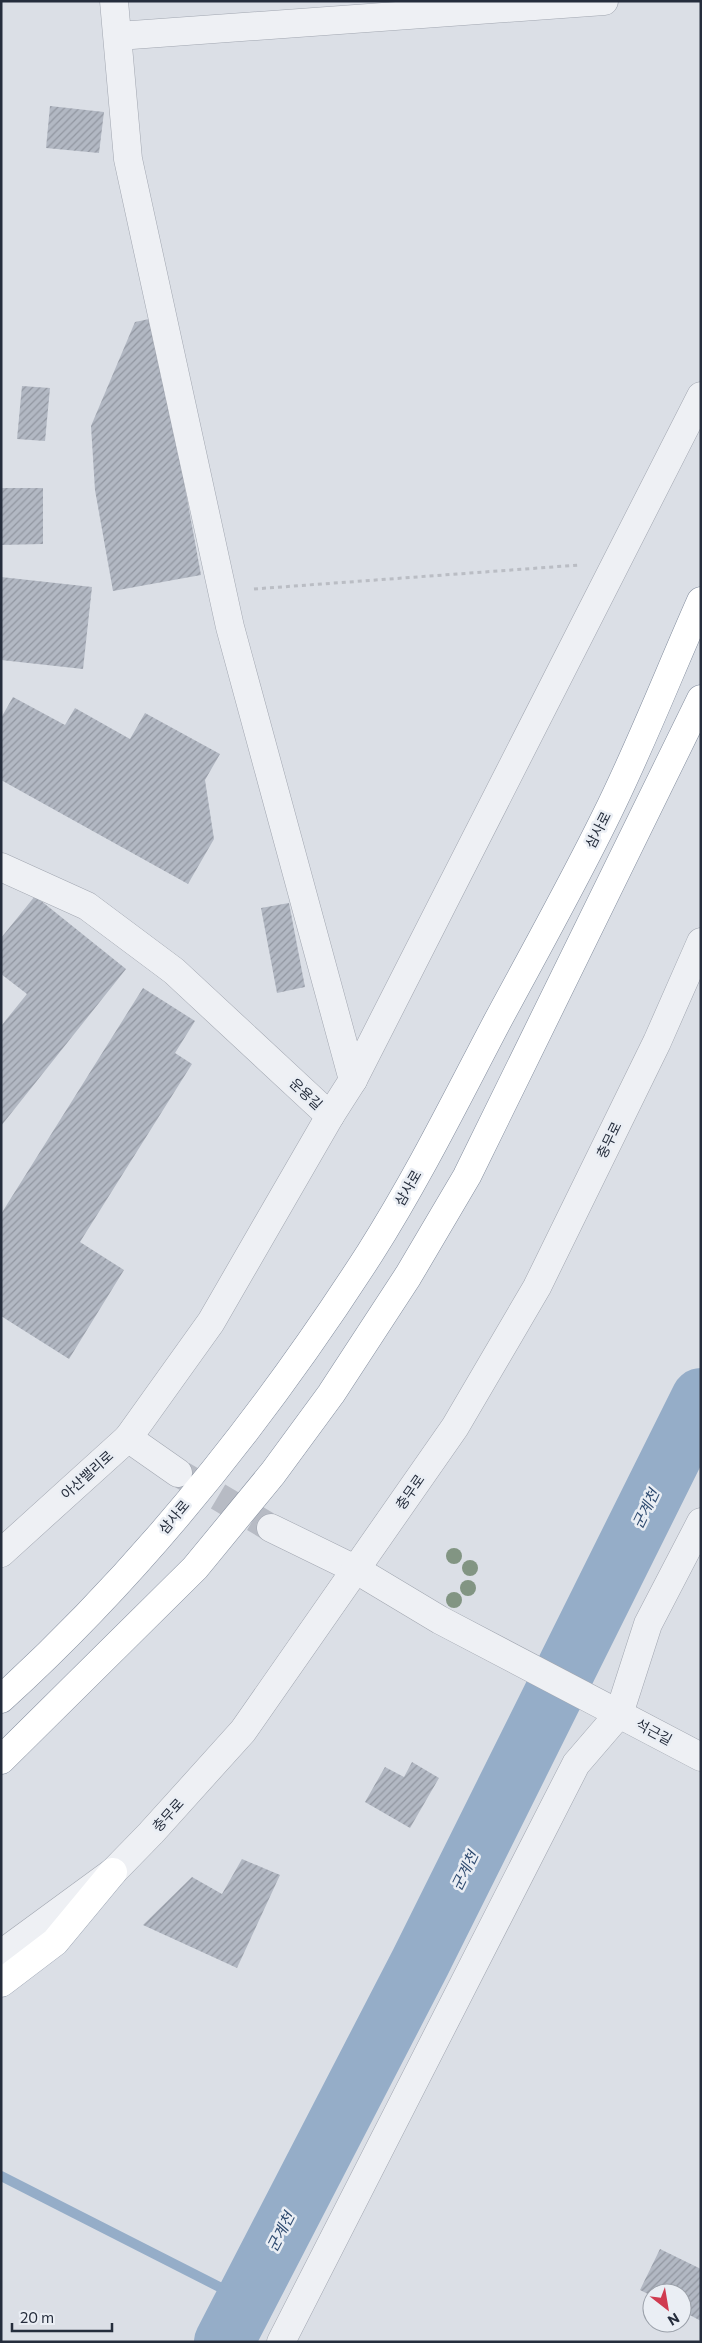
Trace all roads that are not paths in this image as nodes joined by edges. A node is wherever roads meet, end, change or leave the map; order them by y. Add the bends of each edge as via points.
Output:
1 (114, 1) edge
2 (604, 1) edge
3 (118, 36) junction
4 (701, 396) edge
5 (701, 601) edge
6 (701, 699) edge
7 (1, 868) edge
8 (701, 942) edge
9 (353, 1080) junction
10 (330, 1116) junction
11 (128, 1438) junction
12 (178, 1473) tunnel mouth
13 (701, 1522) edge
14 (271, 1528) tunnel mouth
15 (1, 1553) edge
16 (355, 1569) junction
17 (1, 1699) edge
18 (613, 1711) junction
19 (701, 1757) edge
20 (1, 1760) edge
21 (113, 1872) junction
22 (1, 1954) edge
23 (1, 1983) edge
24 (281, 2342) edge

1 - 3 street
2 - 3 street
3 - 9 street via 128,159 230,628
4 - 9 street
5 - 17 main road, 삼사로 via 606,816 422,1165 371,1252 288,1375 231,1450 154,1542 60,1645
6 - 20 main road via 467,1176 408,1276 331,1394 273,1473 195,1568
7 - 10 street, 운용길 via 87,906 174,971
8 - 16 street, 충무로 via 658,1042 537,1286 456,1428
9 - 10 street
10 - 11 street, 운용길 via 211,1322
11 - 12 street
11 - 15 street, 아산밸리로
13 - 18 street via 648,1624
14 - 16 street
16 - 18 street, 석근길 via 440,1620
16 - 21 street, 충무로 via 243,1731
18 - 19 street, 석근길
18 - 24 street via 576,1764
21 - 22 street, 충무로
21 - 23 main road via 55,1942

